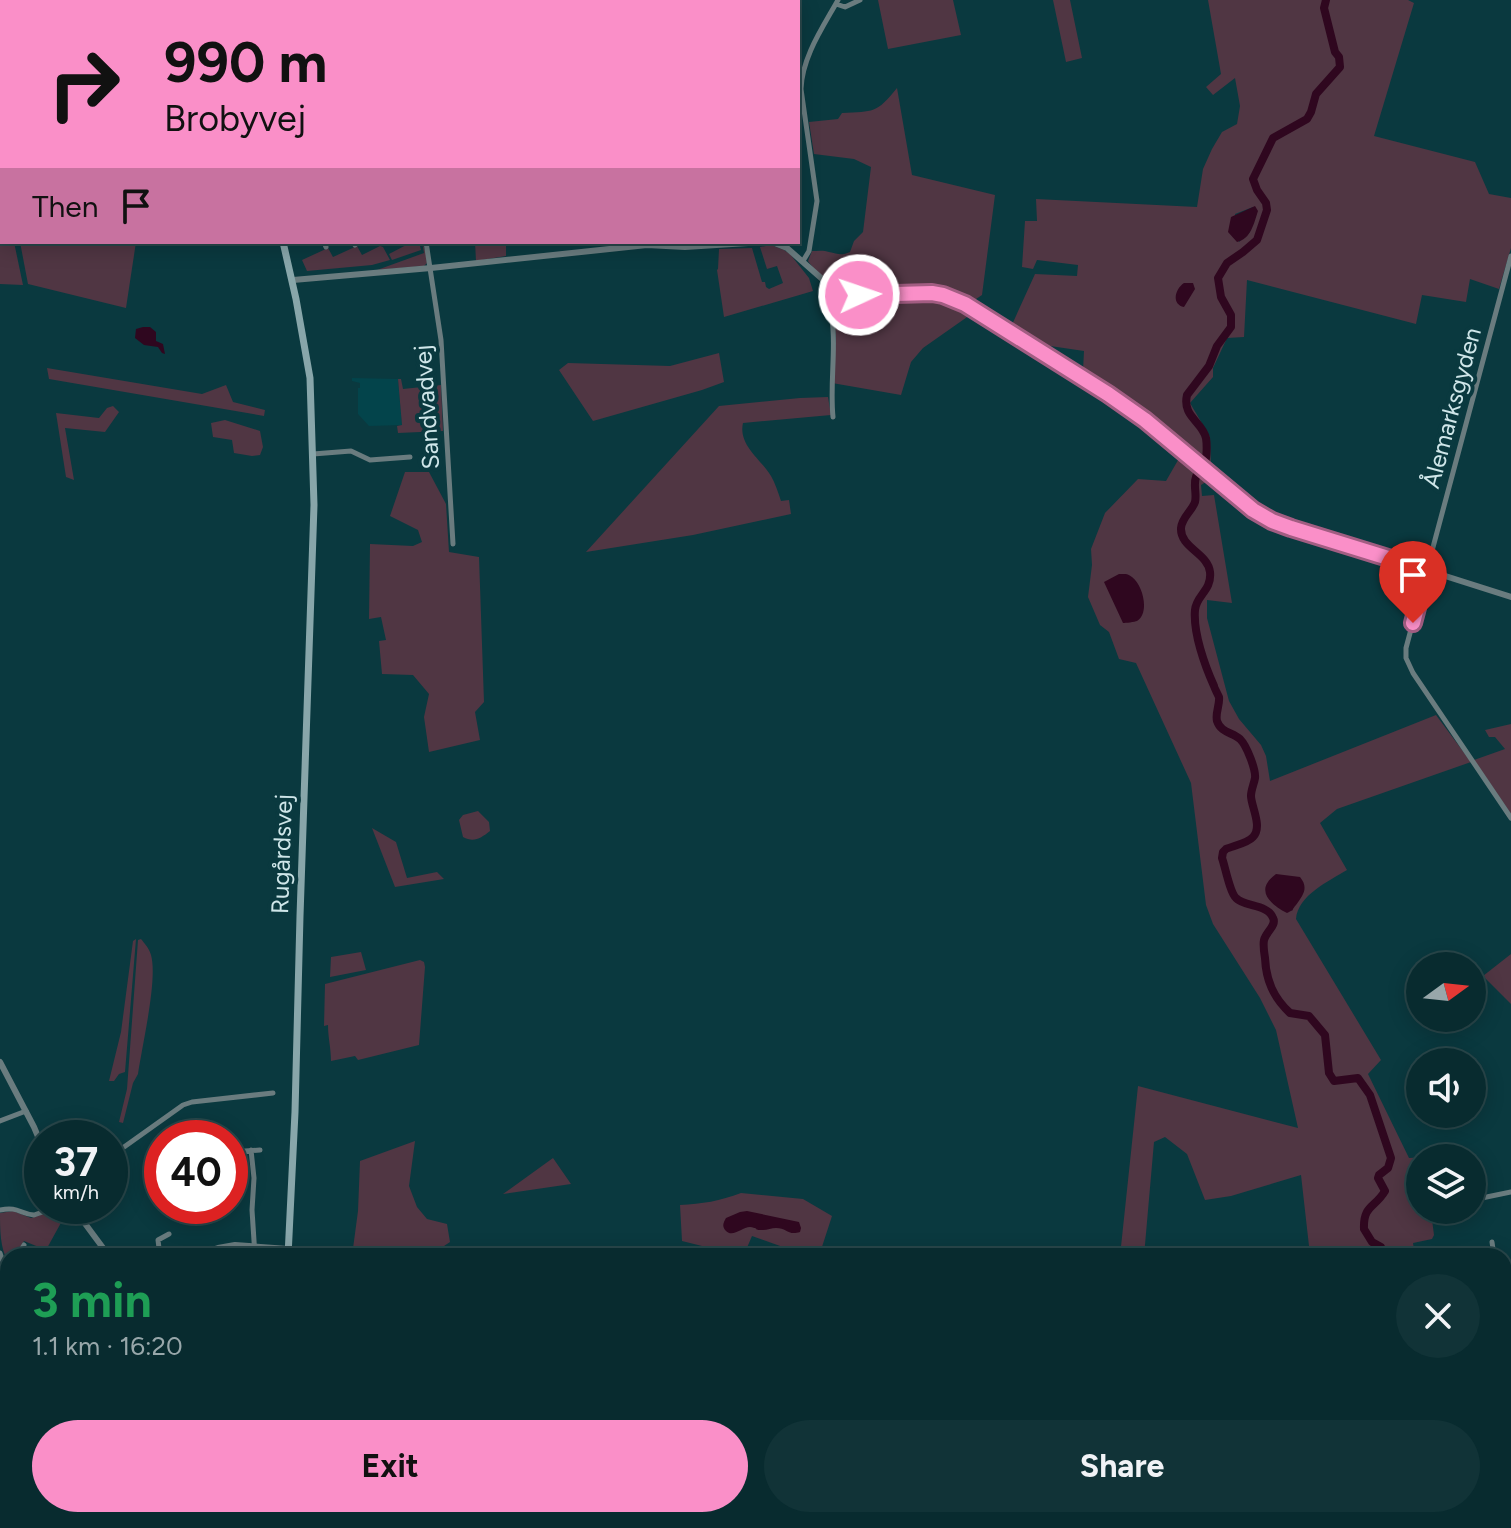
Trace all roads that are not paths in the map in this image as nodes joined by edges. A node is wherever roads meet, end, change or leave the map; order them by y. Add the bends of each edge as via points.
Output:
1 (860, 0) edge
2 (837, 2) edge
3 (284, 244) edge
4 (426, 244) edge
5 (736, 244) edge
6 (777, 244) edge
7 (1511, 256) edge
8 (803, 261) junction
9 (431, 268) junction
10 (293, 280) junction
11 (829, 285) junction
12 (833, 417) dead end
13 (313, 454) junction
14 (410, 457) dead end
15 (453, 544) dead end
16 (1427, 570) junction
17 (1511, 597) edge
18 (1511, 818) edge
19 (0, 1062) edge
20 (273, 1093) dead end
21 (26, 1111) junction
22 (30, 1120) edge
23 (0, 1121) edge
24 (128, 1144) edge
25 (248, 1150) edge
26 (251, 1150) junction
27 (260, 1150) dead end
28 (1511, 1192) edge
29 (1486, 1197) edge
30 (0, 1210) edge
31 (24, 1212) edge
32 (85, 1224) edge
33 (169, 1234) dead end
34 (1492, 1242) dead end
35 (24, 1245) dead end
36 (255, 1246) junction
37 (22, 1248) edge
38 (103, 1248) edge
39 (159, 1248) edge
40 (219, 1248) edge
41 (264, 1248) edge
42 (288, 1248) edge
43 (1493, 1248) edge

1 - 2 street via 845,7
2 - 8 street via 801,77 817,201
3 - 10 main road, Rugårdsvej
4 - 9 street, Sandvadvej
5 - 9 street via 647,245
6 - 8 street
7 - 16 street, Ålemarksgyden
8 - 11 street
9 - 10 street
9 - 15 street, Sandvadvej via 441,340
10 - 13 main road, Rugårdsvej via 310,378
11 - 12 street
11 - 16 street via 859,295 932,293 965,304 1145,420 1239,500 1272,521
13 - 14 street via 351,451 370,460
13 - 42 main road, Rugårdsvej
16 - 17 street
16 - 18 street, Ålemarksgyden via 1406,648 1408,665
19 - 21 street
20 - 24 street via 183,1105
21 - 22 street
21 - 23 street
25 - 26 street
26 - 27 street
26 - 36 street
28 - 29 street
30 - 31 street
32 - 38 street
33 - 39 street via 158,1240
34 - 43 street
35 - 37 street
36 - 40 street
36 - 41 street

